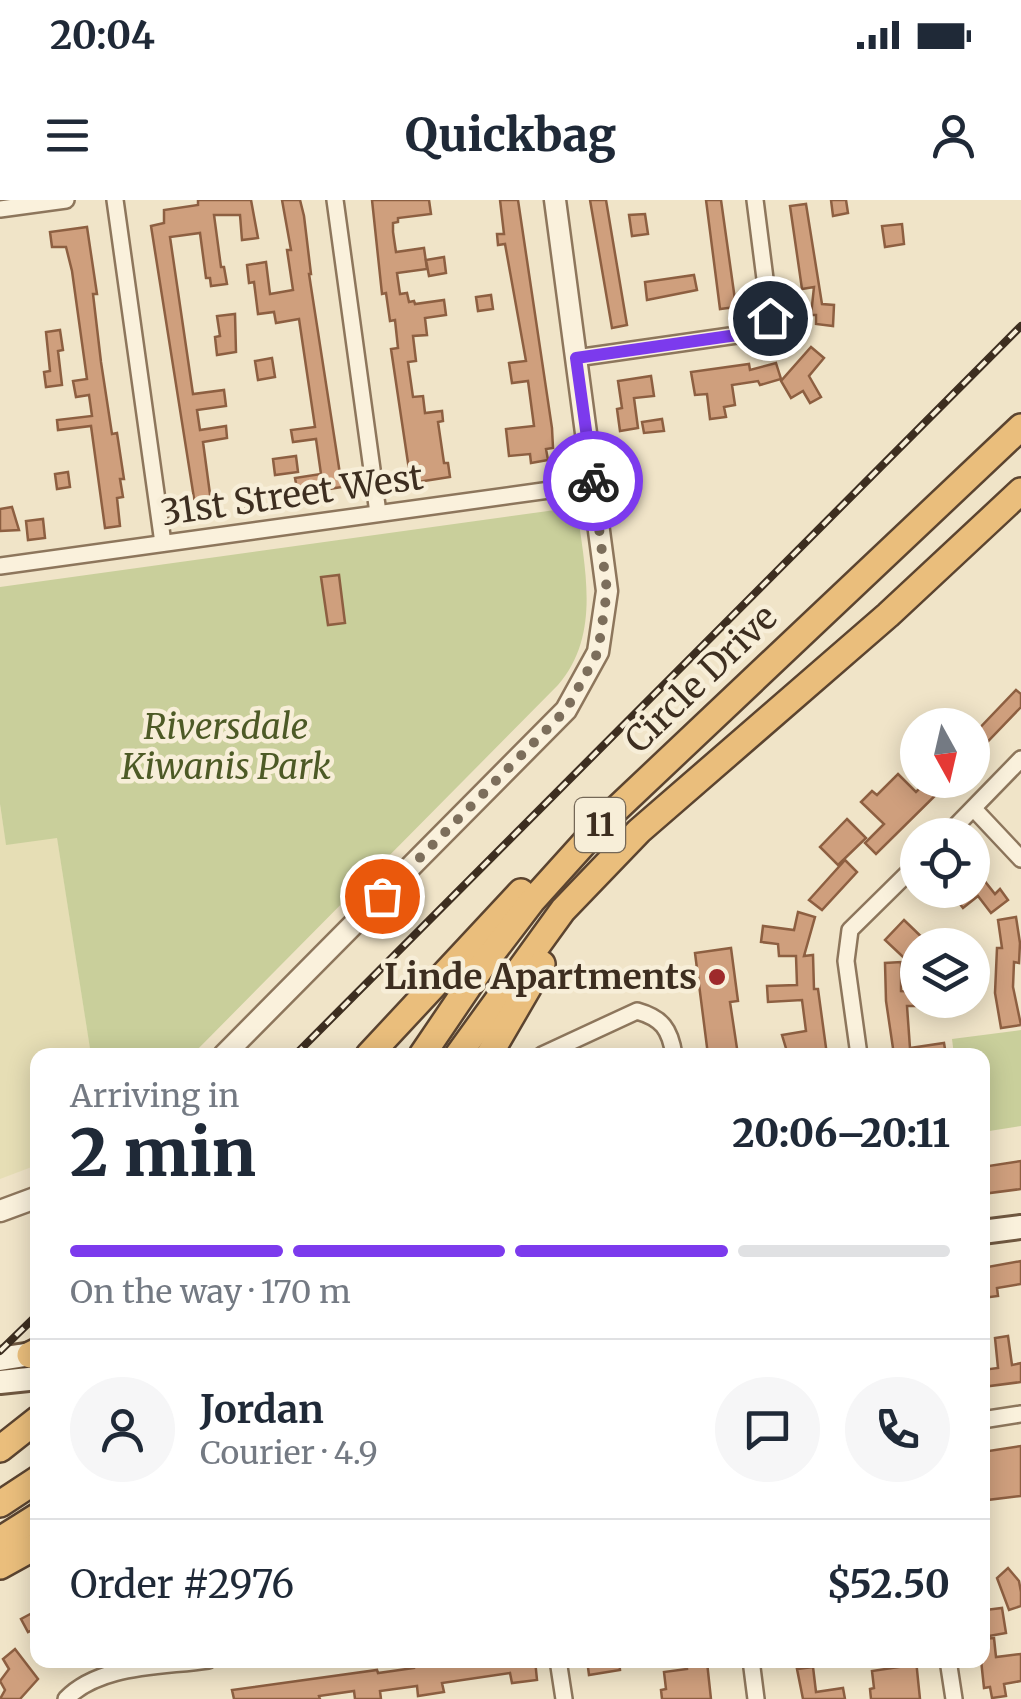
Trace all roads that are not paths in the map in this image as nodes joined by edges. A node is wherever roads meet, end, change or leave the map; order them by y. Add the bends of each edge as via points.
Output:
1 (66, 200) edge
2 (115, 200) edge
3 (334, 200) edge
4 (555, 200) edge
5 (755, 200) edge
6 (0, 209) edge
7 (576, 358) junction
8 (1021, 427) edge
9 (593, 484) junction
10 (1021, 491) edge
11 (378, 513) junction
12 (163, 544) junction
13 (0, 566) edge
14 (810, 623) junction
15 (1021, 759) edge
16 (974, 810) junction
17 (965, 818) edge
18 (639, 831) junction
19 (1021, 859) edge
20 (900, 881) edge
21 (231, 1048) edge
22 (375, 1048) edge
23 (427, 1048) edge
24 (463, 1048) edge
25 (494, 1048) edge
26 (557, 1048) edge
27 (673, 1048) edge
28 (858, 1048) edge
29 (30, 1200) edge
30 (0, 1211) edge
31 (1021, 1227) edge
32 (990, 1231) edge
33 (0, 1359) edge
34 (30, 1359) edge
35 (30, 1363) edge
36 (0, 1382) edge
37 (1021, 1414) edge
38 (990, 1419) edge
39 (30, 1425) edge
40 (0, 1449) edge
41 (30, 1484) edge
42 (0, 1504) edge
43 (30, 1521) edge
44 (0, 1540) edge
45 (30, 1549) edge
46 (0, 1566) edge
47 (154, 1668) edge
48 (559, 1668) edge
49 (751, 1668) edge
50 (949, 1668) edge
51 (66, 1699) edge
52 (564, 1699) edge
53 (756, 1699) edge
54 (954, 1699) edge

1 - 6 street
2 - 12 street
3 - 11 street
4 - 7 street
5 - 7 street via 770,318 758,332
7 - 9 street
8 - 14 highway, Circle Drive / 11
9 - 11 street, 31st Street West
9 - 21 street via 607,591 598,652 566,710
10 - 18 highway, Circle Drive / 11
11 - 12 street, 31st Street West
12 - 13 street, 31st Street West
14 - 22 highway via 611,794
14 - 23 highway, Circle Drive / 11 via 606,819 532,901
15 - 16 street
16 - 17 street
16 - 19 street
18 - 24 highway, Circle Drive / 11 via 562,910
18 - 25 highway via 530,979
20 - 28 street via 850,930 846,961
26 - 27 street via 637,1011 659,1019
29 - 30 street
31 - 32 main road
33 - 34 main road
35 - 36 main road
37 - 38 street
39 - 40 highway
41 - 42 highway
43 - 44 highway
45 - 46 highway
47 - 51 street via 101,1676
48 - 52 street
49 - 53 street
50 - 54 street

